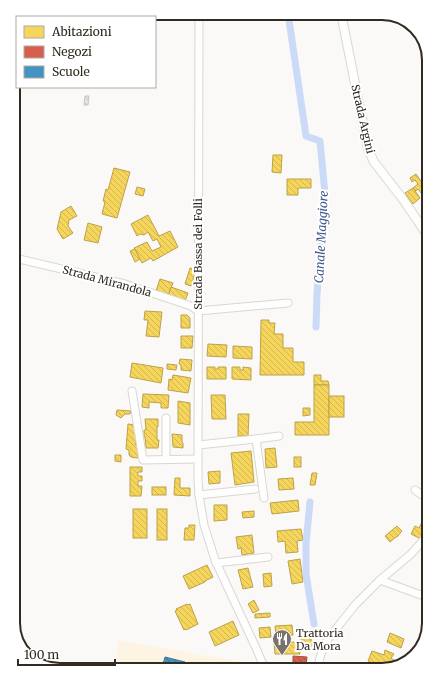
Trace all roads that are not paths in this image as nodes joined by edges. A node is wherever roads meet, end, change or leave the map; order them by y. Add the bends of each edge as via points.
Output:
1 (199, 20) edge
2 (342, 20) edge
3 (422, 227) edge
4 (20, 259) edge
5 (288, 302) dead end
6 (198, 311) junction
7 (132, 391) dead end
8 (166, 418) dead end
9 (279, 436) dead end
10 (256, 439) junction
11 (198, 446) junction
12 (198, 459) junction
13 (166, 460) junction
14 (255, 489) dead end
15 (415, 490) dead end
16 (199, 495) junction
17 (422, 495) edge
18 (264, 498) dead end
19 (422, 542) edge
20 (268, 557) dead end
21 (216, 563) junction
22 (380, 580) junction
23 (422, 595) edge
24 (262, 663) edge
25 (319, 663) edge

1 - 6 street, Strada Bassa dei Folli
2 - 3 main road, Strada Argini via 368,149 374,162
4 - 6 street, Strada Mirandola via 125,284 191,306
5 - 6 street
6 - 11 street, Strada Bassa dei Folli
7 - 13 street via 143,460
8 - 13 street
9 - 10 street
10 - 11 street
10 - 18 street
11 - 12 street, Strada Bassa dei Folli
12 - 13 street
12 - 16 street, Strada Bassa dei Folli
14 - 16 street
15 - 17 street
16 - 21 street, Strada Bassa dei Folli
19 - 22 street
20 - 21 street
21 - 24 street, Strada Bassa dei Folli
22 - 23 street
22 - 25 street via 328,639

